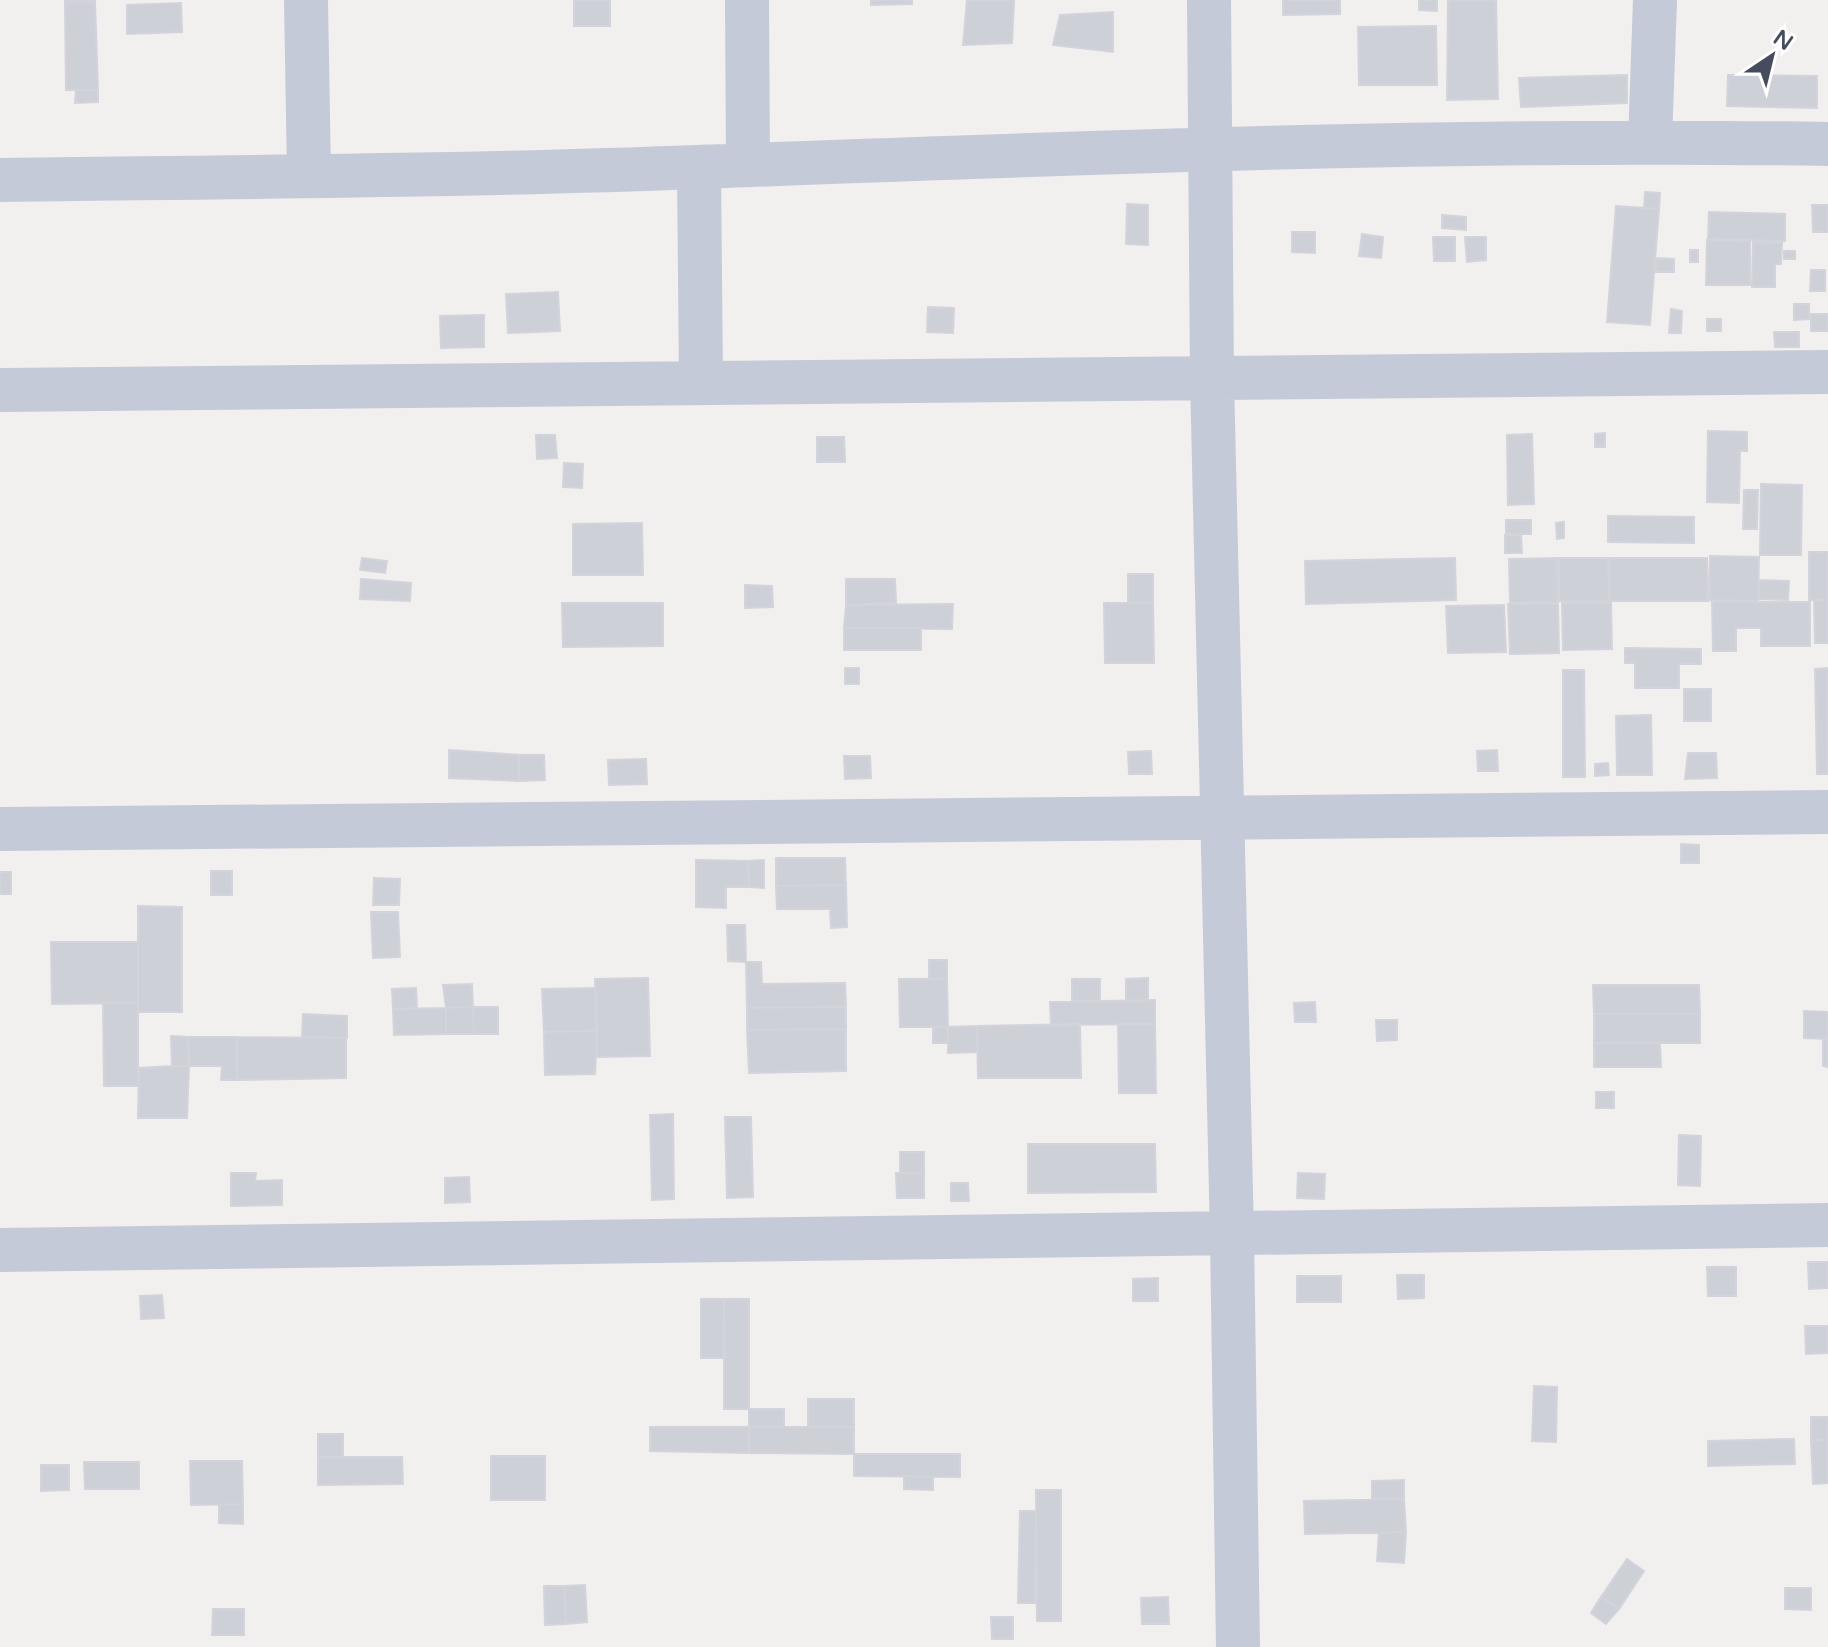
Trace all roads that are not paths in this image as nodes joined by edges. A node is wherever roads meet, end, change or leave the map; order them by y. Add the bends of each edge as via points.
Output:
1 (306, 0) edge
2 (747, 0) edge
3 (1209, 0) edge
4 (1655, 0) edge
5 (1650, 142) junction
6 (1828, 144) edge
7 (1212, 147) junction
8 (748, 164) junction
9 (699, 167) junction
10 (309, 176) junction
11 (0, 180) edge
12 (1828, 372) edge
13 (1212, 378) junction
14 (701, 383) junction
15 (0, 390) edge
16 (1828, 812) edge
17 (1223, 818) junction
18 (0, 829) edge
19 (1828, 1225) edge
20 (1232, 1235) junction
21 (0, 1250) edge
22 (1238, 1647) edge

1 - 10 street
2 - 8 street
3 - 7 street
4 - 5 street
5 - 6 street
5 - 7 street
7 - 8 street
7 - 13 street
8 - 9 street
9 - 10 street
9 - 14 street
10 - 11 street
12 - 13 street
13 - 14 street
13 - 17 street
14 - 15 street
16 - 17 street
17 - 18 street
17 - 20 street
19 - 20 street
20 - 21 street
20 - 22 street

